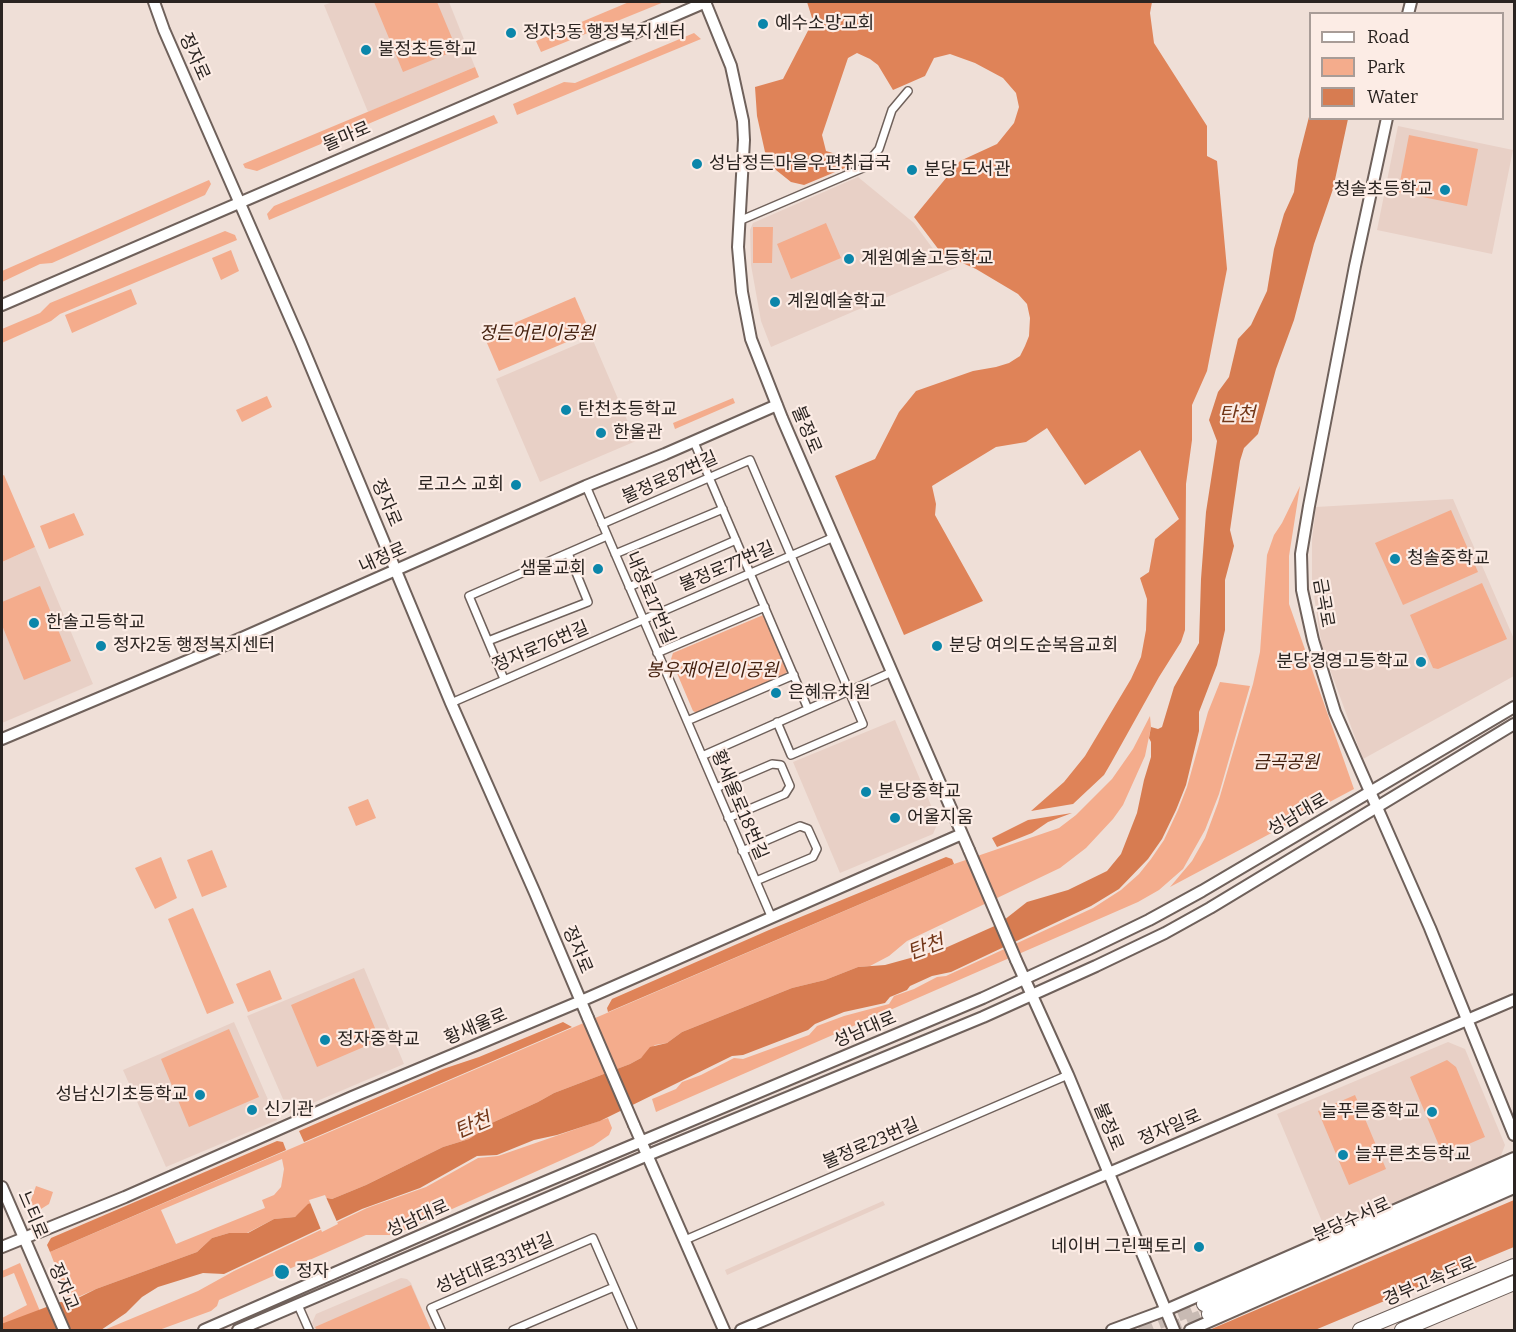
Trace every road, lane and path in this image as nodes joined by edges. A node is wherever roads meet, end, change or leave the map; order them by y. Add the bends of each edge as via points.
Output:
1 (154, 2) edge
2 (705, 2) edge
3 (908, 91) dead end
4 (1387, 120) edge
5 (240, 201) junction
6 (739, 221) junction
7 (2, 305) edge
8 (777, 405) junction
9 (694, 442) junction
10 (750, 460) joint
11 (709, 478) junction
12 (586, 486) junction
13 (723, 509) junction
14 (602, 524) junction
15 (607, 536) junction
16 (834, 537) junction
17 (736, 540) junction
18 (568, 553) junction
19 (615, 555) junction
20 (790, 555) junction
21 (396, 570) junction
22 (750, 573) junction
23 (629, 587) junction
24 (765, 607) junction
25 (643, 619) junction
26 (488, 641) junction
27 (657, 652) junction
28 (892, 672) junction
29 (794, 675) junction
30 (504, 680) junction
31 (849, 691) junction
32 (451, 703) junction
33 (680, 704) joint
34 (1515, 708) edge
35 (808, 709) junction
36 (687, 721) junction
37 (777, 723) junction
38 (1515, 724) edge
39 (2, 739) edge
40 (702, 756) junction
41 (716, 788) junction
42 (1370, 792) junction
43 (1377, 807) junction
44 (728, 818) junction
45 (962, 834) junction
46 (742, 851) junction
47 (756, 881) junction
48 (771, 916) junction
49 (1024, 978) junction
50 (1031, 994) junction
51 (1515, 1000) edge
52 (581, 1001) junction
53 (1467, 1020) junction
54 (1068, 1075) junction
55 (1515, 1134) edge
56 (641, 1141) junction
57 (648, 1155) junction
58 (1515, 1158) edge
59 (1515, 1168) edge
60 (1109, 1172) junction
61 (1515, 1181) edge
62 (2, 1187) edge
63 (1515, 1188) edge
64 (23, 1238) junction
65 (685, 1240) junction
66 (2, 1247) edge
67 (32, 1256) joint
68 (1515, 1266) edge
69 (1515, 1283) edge
70 (614, 1287) junction
71 (298, 1305) junction
72 (1166, 1310) junction
73 (64, 1330) edge
74 (204, 1330) edge
75 (238, 1330) edge
76 (309, 1330) edge
77 (441, 1330) edge
78 (513, 1330) edge
79 (633, 1330) edge
80 (724, 1330) edge
81 (741, 1330) edge
82 (1112, 1330) edge
83 (1174, 1330) edge
84 (1190, 1330) edge
85 (1360, 1330) edge
86 (1402, 1330) edge

1 - 5 main road, 정자로
2 - 5 main road, 돌마로
2 - 6 main road, 불정로 via 731,66 740,101 744,140
3 - 6 street via 892,110 879,149 863,168
4 - 42 main road, 금곡로 via 1301,554 1302,590 1313,640 1335,712
5 - 7 main road, 돌마로
5 - 21 main road, 정자로
6 - 8 main road, 불정로 via 738,256 746,320
8 - 9 main road, 내정로
8 - 16 main road, 불정로
9 - 11 street
9 - 12 main road, 내정로
10 - 11 street, 불정로87번길
10 - 20 street, 불정로77번길
11 - 13 street
11 - 14 street, 불정로87번길
12 - 14 street, 내정로17번길
12 - 21 main road, 내정로
13 - 17 street
13 - 19 street
14 - 15 street, 내정로17번길
15 - 18 street, 내정로17번길
15 - 19 street, 내정로17번길
16 - 20 street, 불정로77번길
16 - 28 main road, 불정로
17 - 22 street
17 - 23 street
18 - 26 street, 내정로17번길 via 469,596
18 - 26 street via 588,602
19 - 23 street, 내정로17번길
20 - 22 street, 불정로77번길
20 - 31 street
21 - 32 main road, 정자로
21 - 39 main road, 내정로
22 - 24 street
22 - 25 street, 불정로77번길
23 - 25 street, 내정로17번길
24 - 27 street
24 - 29 street
25 - 27 street, 내정로17번길
25 - 30 street, 정자로76번길
26 - 30 street
27 - 33 street, 내정로17번길
28 - 31 street
28 - 45 main road, 불정로
29 - 35 street
29 - 36 street
30 - 32 street, 정자로76번길
31 - 35 street
31 - 37 street via 863,724 791,755
32 - 52 main road, 정자로
33 - 36 street, 황새울로18번길
34 - 42 main road, 성남대로
35 - 37 street
36 - 40 street, 황새울로18번길
37 - 40 street
38 - 43 main road, 성남대로
40 - 41 street, 황새울로18번길
41 - 44 street, 황새울로18번길
41 - 44 street via 772,764 781,765 790,786 785,794
42 - 43 main road, 금곡로
42 - 49 main road, 성남대로 via 1158,915
43 - 50 main road, 성남대로 via 1165,933
43 - 53 main road, 금곡로
44 - 46 street, 황새울로18번길
45 - 48 main road, 황새울로
45 - 49 main road, 불정로, bridge
46 - 47 street, 황새울로18번길
46 - 47 street via 800,826 808,829 817,849 813,857
47 - 48 street, 황새울로18번길
48 - 52 main road, 황새울로
49 - 50 main road, 불정로
49 - 56 main road, 성남대로
50 - 54 main road, 불정로
50 - 57 main road, 성남대로
51 - 53 main road, 정자일로
52 - 56 main road, 정자로, bridge
52 - 64 main road, 황새울로
53 - 55 main road, 금곡로
53 - 60 main road, 정자일로
54 - 60 main road, 불정로
54 - 65 street, 불정로23번길
56 - 57 main road
56 - 74 main road, 성남대로
57 - 65 main road
57 - 71 main road, 성남대로
58 - 72 main road
59 - 61 highway, 분당수서로 via 1206,1309
60 - 72 main road, 불정로
60 - 81 main road, 정자일로
62 - 64 main road, 느티로
63 - 84 main road
64 - 66 main road, 황새울로
64 - 67 main road, 느티로
65 - 80 main road
67 - 73 main road, 정자교
68 - 85 highway, 경부고속도로
69 - 86 highway, 경부고속도로
70 - 77 street, 성남대로331번길 via 593,1238 431,1308
70 - 78 street
70 - 79 street
71 - 75 main road, 성남대로
71 - 76 street
72 - 82 main road
72 - 83 main road, 불정로

